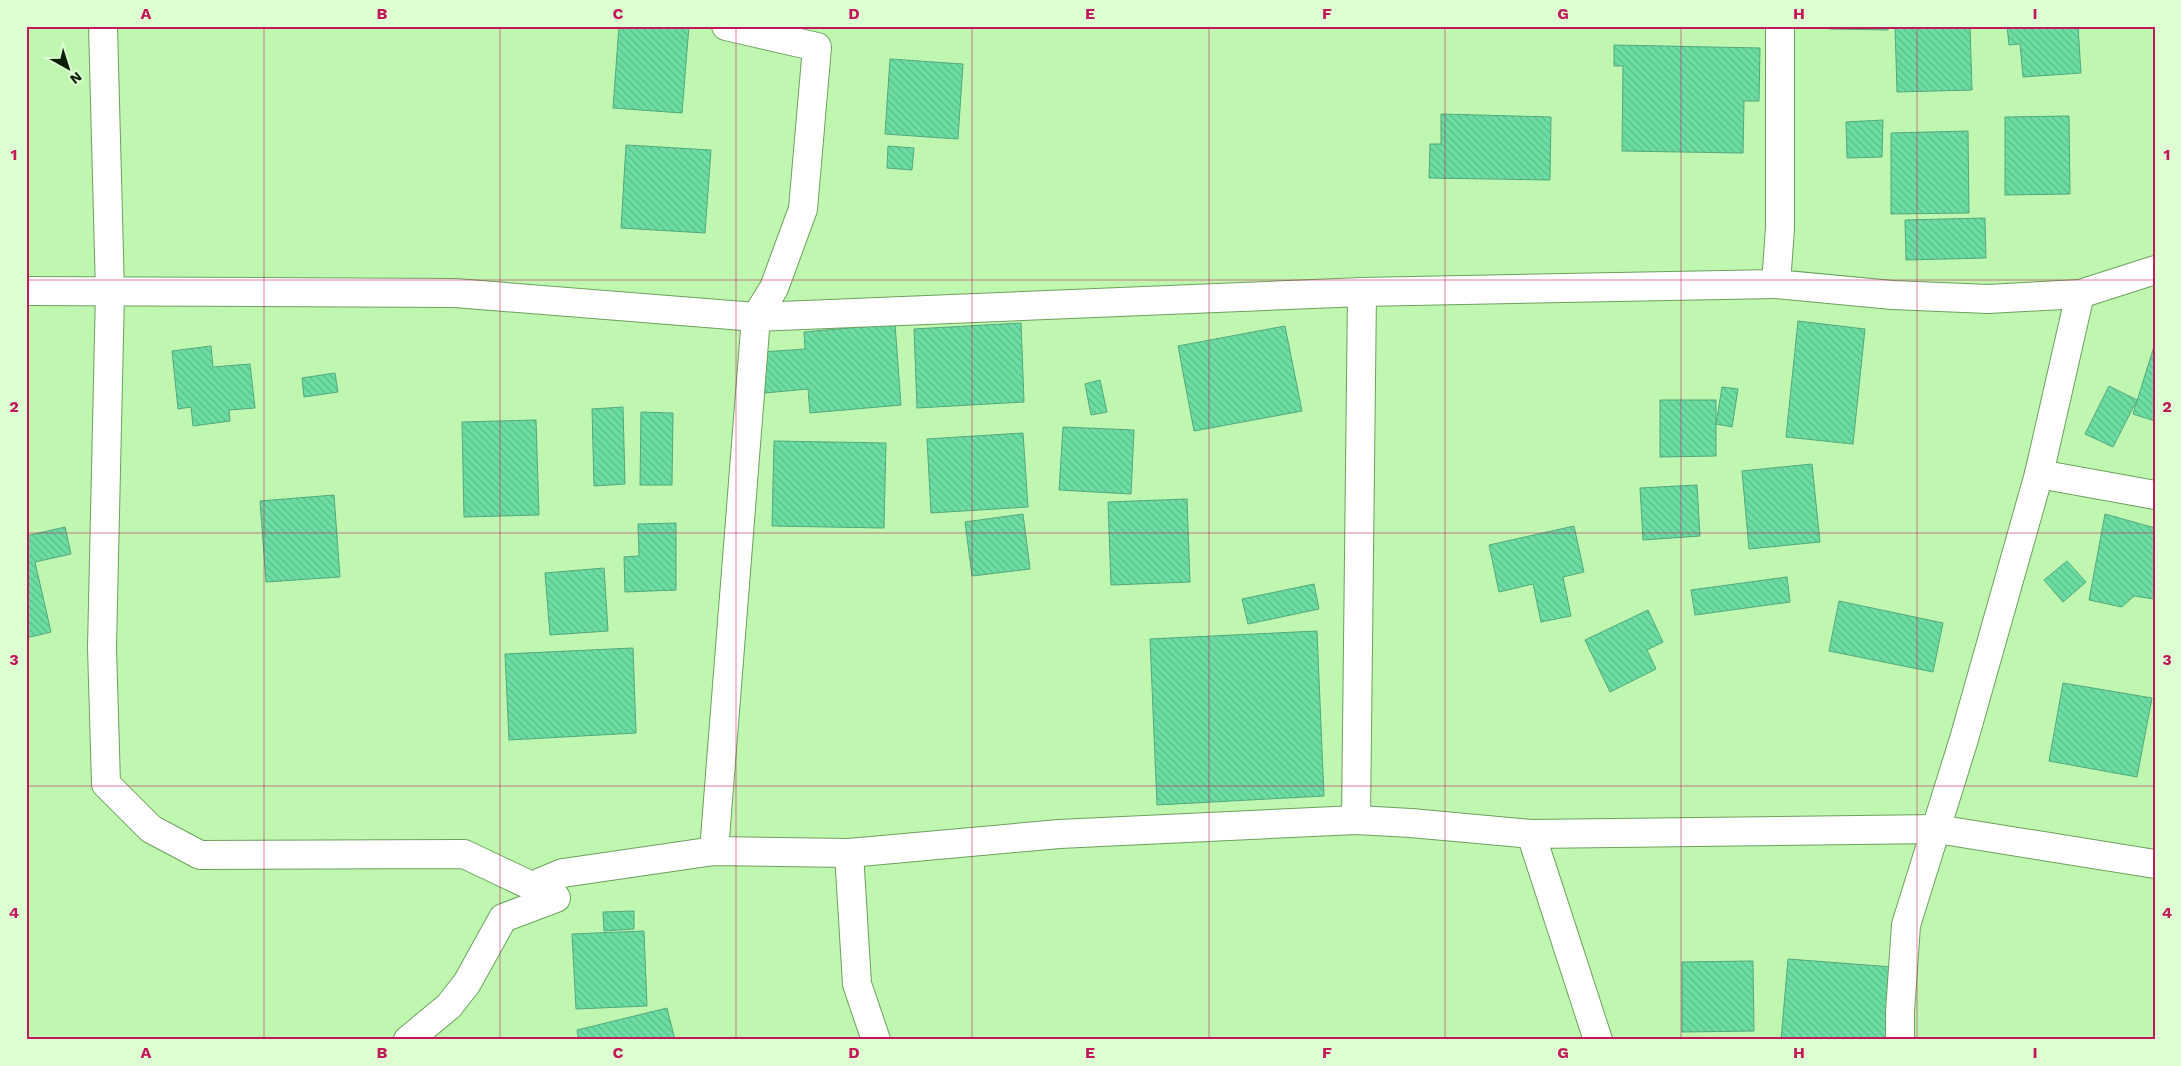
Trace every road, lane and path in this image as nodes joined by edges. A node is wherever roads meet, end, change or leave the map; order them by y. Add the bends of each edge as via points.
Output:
1 (103, 26) edge
2 (726, 26) edge
3 (1780, 26) edge
4 (819, 36) edge
5 (2155, 270) edge
6 (1776, 284) junction
7 (26, 291) edge
8 (110, 292) junction
9 (1362, 292) junction
10 (2080, 294) junction
11 (756, 317) junction
12 (2039, 474) junction
13 (2155, 495) edge
14 (1356, 820) junction
15 (1937, 829) junction
16 (1531, 834) junction
17 (714, 851) junction
18 (849, 853) junction
19 (2155, 864) edge
20 (556, 898) junction
21 (408, 1040) edge
22 (876, 1040) edge
23 (1598, 1040) edge
24 (1900, 1040) edge

1 - 8 street
2 - 4 street
3 - 6 street via 1780,228
4 - 11 street via 802,208 774,288
5 - 10 street
6 - 9 street
6 - 10 street via 1892,295 1988,299
7 - 8 street
8 - 11 street via 455,293
8 - 20 street via 102,647 106,784 151,829 200,855 464,854
9 - 11 street
9 - 14 street
10 - 12 street
11 - 17 street
12 - 13 street
12 - 15 street
14 - 16 street
14 - 18 street via 1059,834
15 - 16 street
15 - 19 street
15 - 24 street via 1906,925
16 - 23 street
17 - 18 street
17 - 20 street via 563,874 541,882
18 - 22 street via 857,984
20 - 21 street via 503,918 455,999

